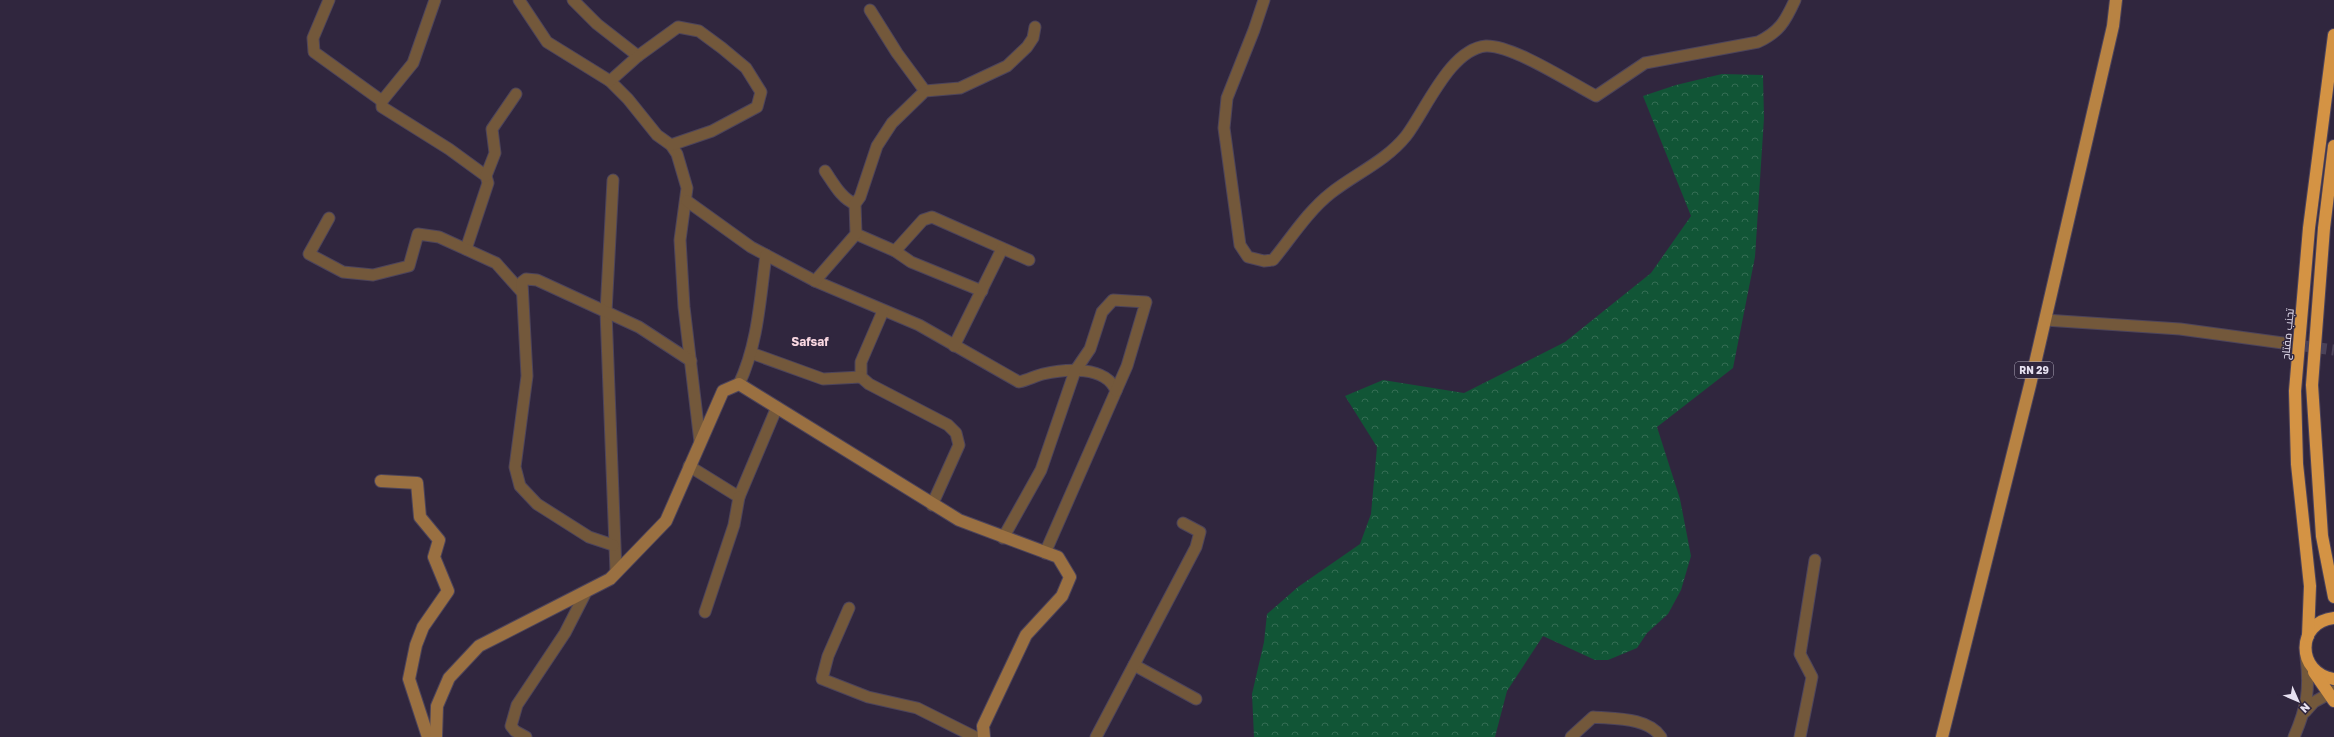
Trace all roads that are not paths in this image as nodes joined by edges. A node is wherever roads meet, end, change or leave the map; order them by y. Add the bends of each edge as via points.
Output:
1 (330, 0) edge
2 (435, 0) edge
3 (510, 0) edge
4 (573, 0) edge
5 (1264, 0) edge
6 (1795, 0) edge
7 (2116, 0) edge
8 (522, 4) edge
9 (870, 10) dead end
10 (1035, 28) dead end
11 (2334, 35) edge
12 (638, 56) junction
13 (610, 81) junction
14 (924, 91) junction
15 (516, 94) dead end
16 (382, 101) junction
17 (671, 145) junction
18 (2334, 146) edge
19 (825, 171) dead end
20 (486, 176) junction
21 (613, 180) dead end
22 (687, 201) junction
23 (856, 204) junction
24 (329, 218) dead end
25 (856, 234) junction
26 (466, 249) junction
27 (1002, 249) junction
28 (895, 251) junction
29 (766, 255) junction
30 (1029, 260) dead end
31 (815, 281) junction
32 (521, 291) junction
33 (982, 291) junction
34 (883, 311) junction
35 (606, 312) junction
36 (2045, 320) junction
37 (2283, 344) tunnel mouth
38 (954, 346) junction
39 (750, 353) junction
40 (690, 361) junction
41 (1075, 371) junction
42 (861, 377) junction
43 (739, 384) junction
44 (1116, 391) junction
45 (777, 407) junction
46 (700, 442) junction
47 (689, 466) junction
48 (381, 480) dead end
49 (739, 497) junction
50 (932, 505) junction
51 (1183, 523) dead end
52 (1003, 538) junction
53 (613, 545) junction
54 (1044, 553) junction
55 (1815, 560) dead end
56 (616, 572) junction
57 (586, 592) junction
58 (2334, 597) edge
59 (849, 608) dead end
60 (705, 612) dead end
61 (2334, 618) edge
62 (2308, 636) junction
63 (2308, 661) junction
64 (1134, 665) junction
65 (2334, 679) edge
66 (2332, 696) edge
67 (1196, 698) dead end
68 (2305, 712) junction
69 (428, 737) edge
70 (436, 737) edge
71 (526, 737) edge
72 (975, 737) edge
73 (984, 737) edge
74 (1096, 737) edge
75 (1571, 737) edge
76 (1661, 737) edge
77 (1800, 737) edge
78 (1942, 737) edge
79 (2294, 737) edge

1 - 16 street via 313,38 314,52
2 - 16 street via 413,62
3 - 8 street
4 - 12 street via 597,24
5 - 6 street via 1227,98 1224,128 1240,245 1248,257 1264,261 1273,260 1330,194 1382,158 1405,137 1448,71 1461,56 1473,50 1487,46 1510,50 1596,96 1645,63 1758,42 1773,35 1786,20
7 - 36 main road, RN 29 via 2111,33
8 - 13 street via 547,42
9 - 14 street
10 - 14 street via 1033,38 1027,47 1007,66 960,88
11 - 62 highway, تجنب مفتاح via 2309,228 2295,391 2297,464 2310,586
12 - 13 street
12 - 17 street via 678,27 698,31 746,68 761,92 757,107 712,132
13 - 17 street via 657,135
14 - 23 street via 892,123 877,146
15 - 20 street via 492,129 496,153
16 - 20 street via 382,107 449,148
17 - 22 street via 678,154
18 - 58 highway via 2324,228 2312,385 2322,536
19 - 23 street via 837,190 848,201
20 - 26 street via 488,183
21 - 35 street
22 - 29 street
22 - 40 street via 680,240
23 - 25 street
24 - 26 street via 309,254 343,272 373,275 409,266 418,234 439,236
25 - 28 street
25 - 31 street
26 - 32 street via 496,263
27 - 28 street via 932,217 923,220
27 - 30 street
27 - 33 street
28 - 33 street via 911,262
29 - 31 street
29 - 39 street
31 - 34 street
32 - 35 street via 522,282 526,279 537,280
32 - 53 street via 527,376 514,467 520,486 538,504 589,537
33 - 38 street
34 - 38 street via 919,325
34 - 42 street via 861,362
35 - 40 street via 639,328
35 - 53 street
36 - 37 street via 2180,329
36 - 78 main road, RN 29
38 - 41 street via 1019,382 1045,373
39 - 42 street via 823,379
39 - 43 street
40 - 46 street
41 - 44 street via 1084,370 1100,375 1113,383
41 - 44 street via 1090,349 1102,312 1113,300 1146,302 1128,366
41 - 52 street via 1041,470
42 - 50 street via 869,384 948,424 956,433 959,445
43 - 45 street
43 - 46 street via 723,391
44 - 54 street
45 - 49 street
45 - 50 street
46 - 47 street
47 - 49 street
47 - 56 street via 666,521
48 - 69 street via 418,483 420,517 439,540 434,557 448,591 423,627 416,645 409,679
49 - 60 street via 734,525
50 - 52 street via 959,520
51 - 64 street via 1200,532 1196,547
52 - 54 street
53 - 56 street
54 - 73 street via 1058,557 1070,577 1062,596 1026,635 983,726
55 - 77 street via 1800,654 1812,677
56 - 57 street via 610,579
57 - 70 street via 479,646 449,678 437,706
57 - 71 street via 565,633 517,705 511,726
59 - 72 street via 828,656 822,679 868,697 918,708
61 - 62 highway via 2320,622
62 - 63 highway, تجنب مفتاح via 2305,646
63 - 65 highway via 2318,674
63 - 66 highway
63 - 68 street via 2309,682
64 - 67 street
64 - 74 street
66 - 68 street via 2314,702
68 - 79 street
75 - 76 street via 1594,717 1638,722

